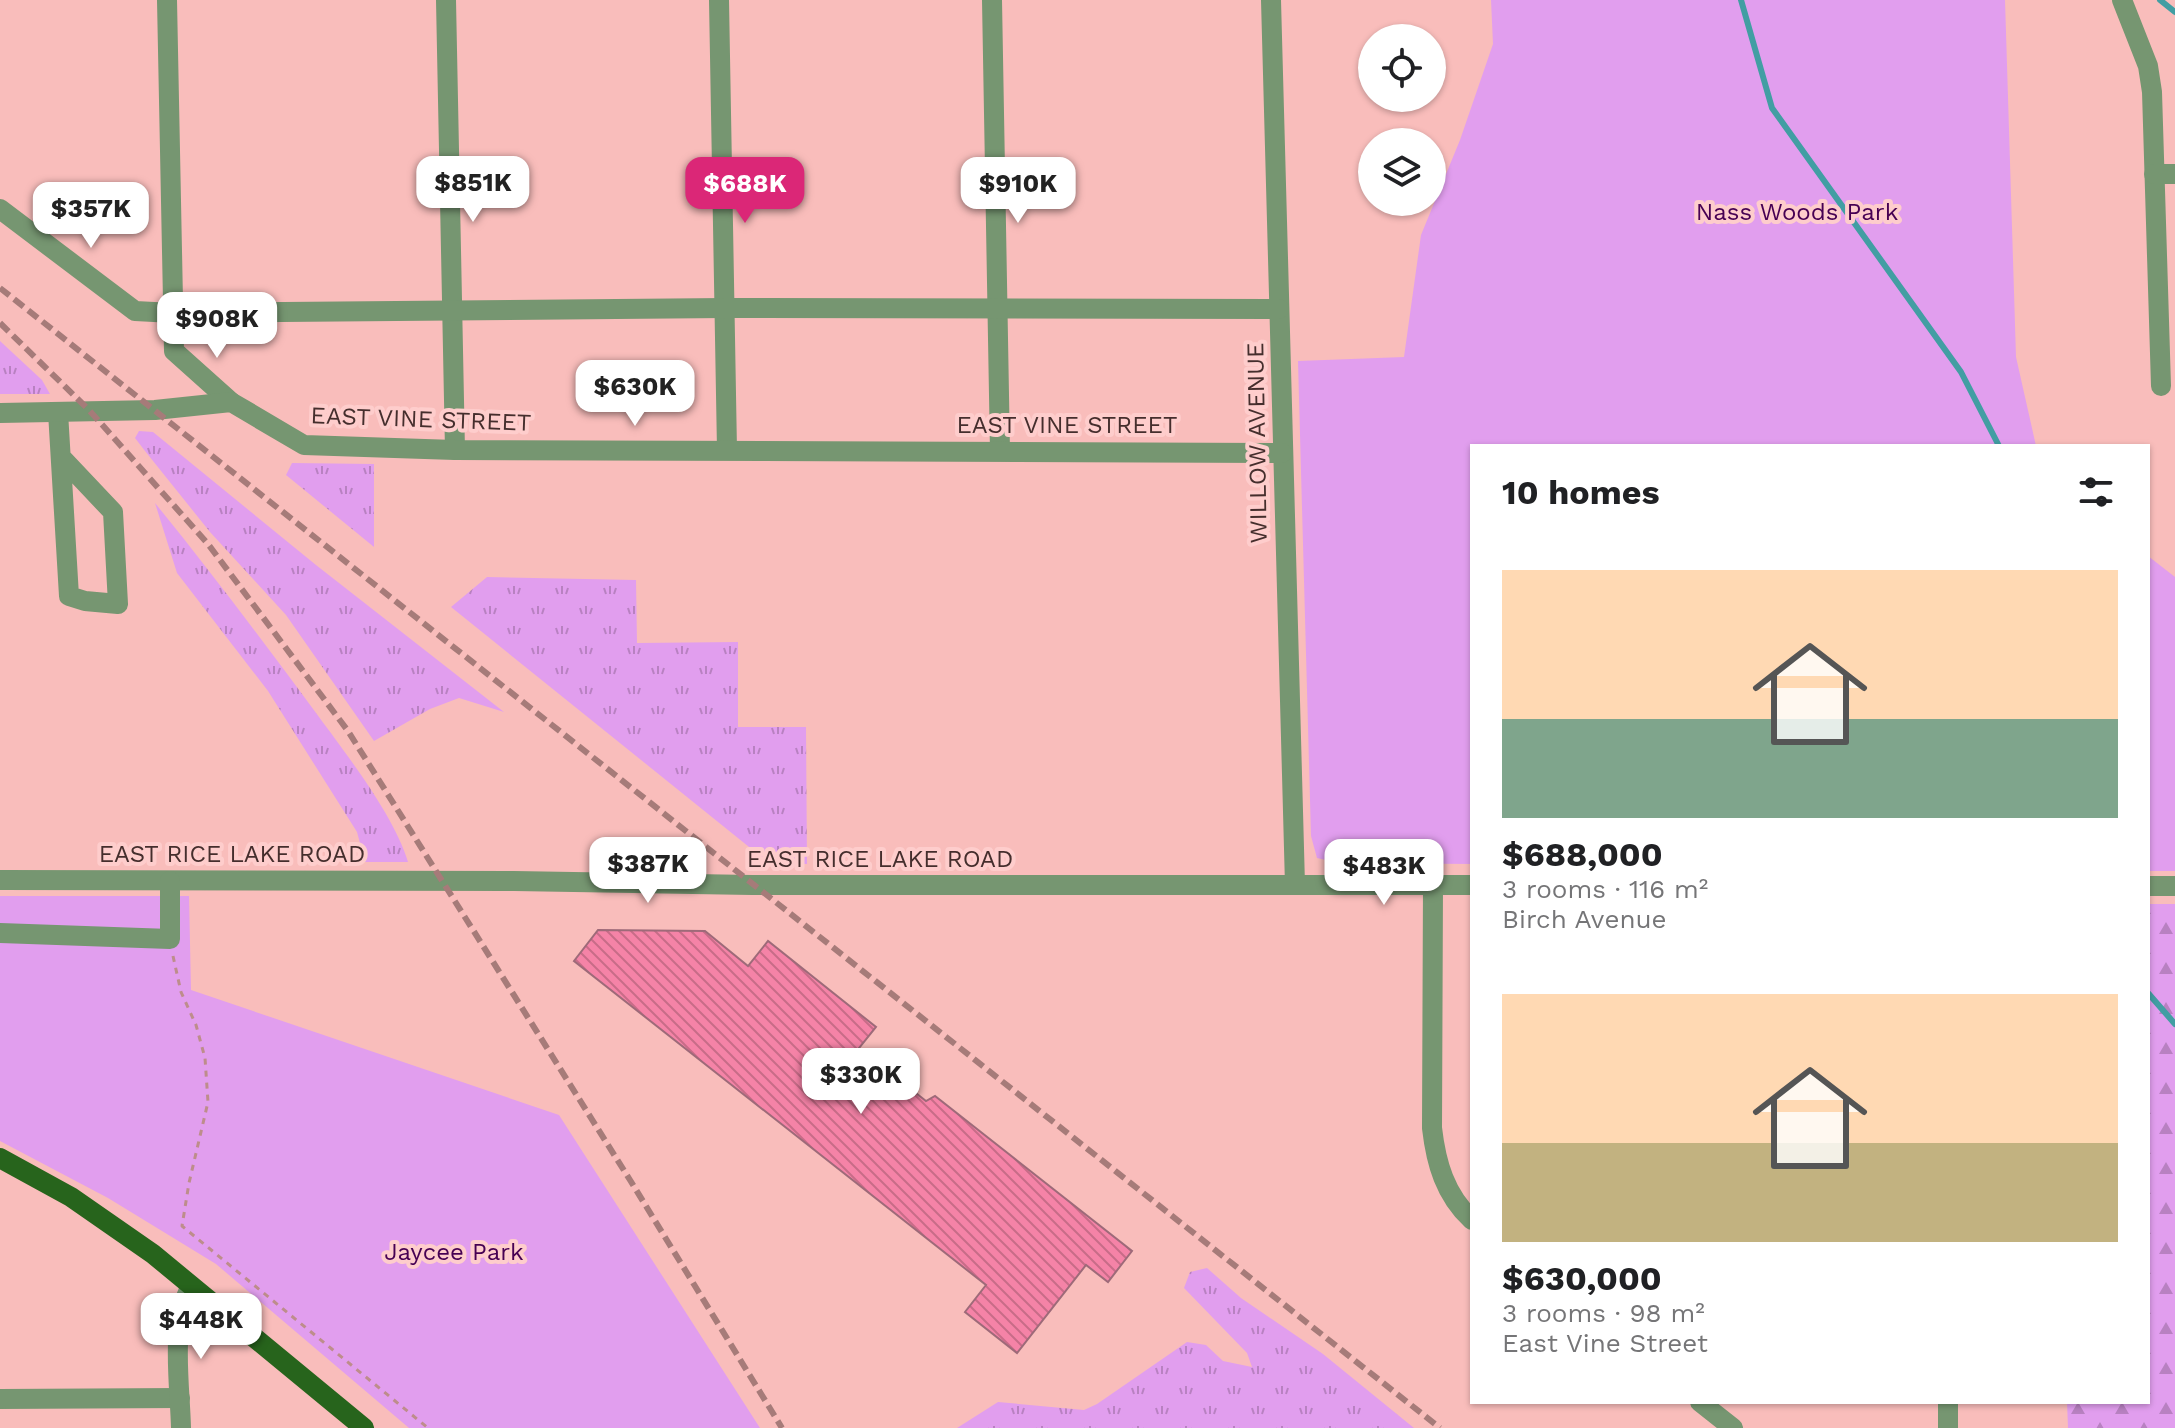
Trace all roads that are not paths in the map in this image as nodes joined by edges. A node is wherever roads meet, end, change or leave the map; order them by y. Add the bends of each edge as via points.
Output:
1 (167, 0) edge
2 (446, 0) edge
3 (719, 0) edge
4 (992, 0) edge
5 (1271, 0) edge
6 (2122, 0) edge
7 (2154, 174) junction
8 (2175, 174) edge
9 (0, 209) edge
10 (725, 308) junction
11 (997, 308) junction
12 (452, 309) junction
13 (1279, 309) junction
14 (173, 313) junction
15 (2161, 386) dead end
16 (231, 402) junction
17 (58, 412) junction
18 (0, 413) edge
19 (455, 450) junction
20 (727, 450) junction
21 (1000, 451) junction
22 (1282, 453) junction
23 (61, 457) junction
24 (0, 880) edge
25 (170, 881) junction
26 (1295, 885) junction
27 (1433, 885) junction
28 (1470, 885) edge
29 (2150, 886) edge
30 (2175, 886) edge
31 (0, 933) edge
32 (0, 1158) edge
33 (1470, 1218) edge
34 (191, 1286) junction
35 (180, 1398) junction
36 (0, 1399) edge
37 (1703, 1404) edge
38 (1948, 1404) edge
39 (181, 1428) edge
40 (364, 1428) edge
41 (1733, 1428) edge
42 (1948, 1428) edge

1 - 14 street
2 - 12 street
3 - 10 street
4 - 11 street
5 - 13 street, WILLOW AVENUE
6 - 7 street via 2148,66
7 - 8 street
7 - 15 street
9 - 14 street via 135,311
10 - 11 street
10 - 12 street
10 - 20 street
11 - 13 street
11 - 21 street
12 - 14 street
12 - 19 street
13 - 22 street, WILLOW AVENUE
14 - 16 street, EAST VINE STREET via 174,351
16 - 17 street
16 - 19 street, EAST VINE STREET via 304,445
17 - 18 street
17 - 23 street
19 - 20 street, EAST VINE STREET
20 - 21 street, EAST VINE STREET
21 - 22 street, EAST VINE STREET
22 - 26 street, WILLOW AVENUE
23 - 23 street via 69,596 118,604 113,512
24 - 25 street, EAST RICE LAKE ROAD
25 - 26 street, EAST RICE LAKE ROAD
25 - 31 street via 170,939
26 - 27 street, EAST RICE LAKE ROAD
27 - 28 street, EAST RICE LAKE ROAD
27 - 33 street via 1435,1155 1452,1196
29 - 30 street
32 - 34 main road via 71,1197
34 - 35 street via 179,1324
34 - 40 main road
35 - 36 street
35 - 39 street
37 - 41 street
38 - 42 street

